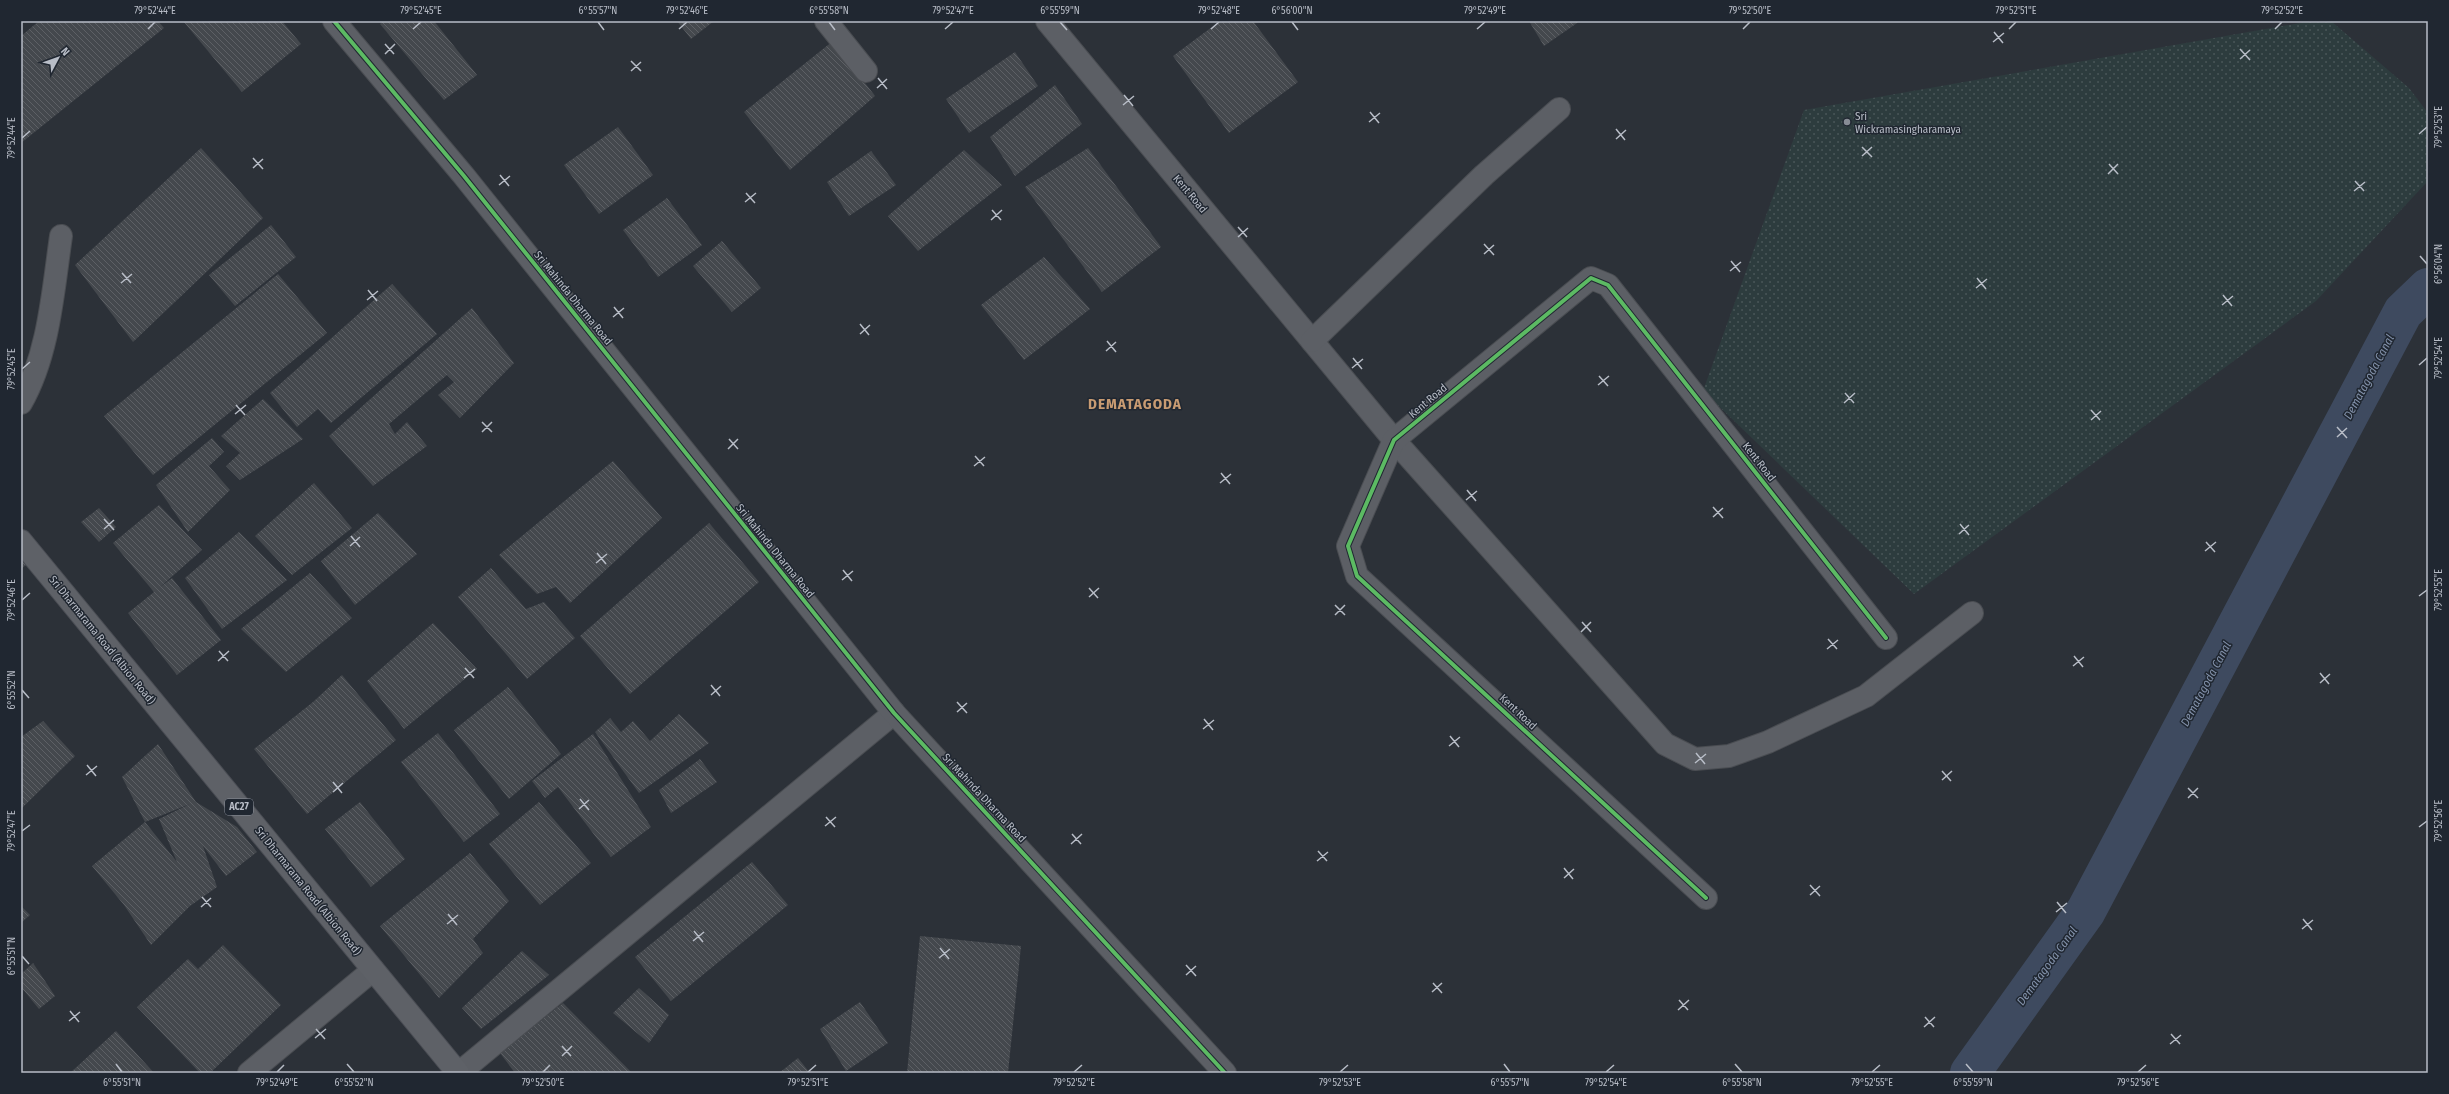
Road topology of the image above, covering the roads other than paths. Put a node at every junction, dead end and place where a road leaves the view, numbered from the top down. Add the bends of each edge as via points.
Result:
1 (334, 21) edge
2 (826, 21) edge
3 (1047, 21) edge
4 (866, 71) dead end
5 (1560, 109) dead end
6 (61, 236) dead end
7 (1312, 341) junction
8 (21, 403) edge
9 (1394, 440) junction
10 (21, 542) edge
11 (1972, 613) dead end
12 (1886, 638) dead end
13 (894, 713) junction
14 (1706, 898) dead end
15 (373, 970) junction
16 (249, 1073) edge
17 (458, 1073) edge
18 (1225, 1073) edge

1 - 13 street, Sri Mahinda Dharma Road via 464,176
2 - 4 street
3 - 7 street, Kent Road
5 - 7 street via 1484,175
6 - 8 street via 48,322 31,386
7 - 9 street, Kent Road
9 - 11 street via 1665,744 1695,759 1729,756 1768,742 1866,696
9 - 12 street, Kent Road via 1591,278 1608,285
9 - 14 street, Kent Road via 1348,546 1357,576
10 - 15 main road, Sri Dharmarama Road (Albion Road) / AC27
13 - 17 street
13 - 18 street, Sri Mahinda Dharma Road
15 - 16 street
15 - 17 main road, Sri Dharmarama Road (Albion Road) / AC27

